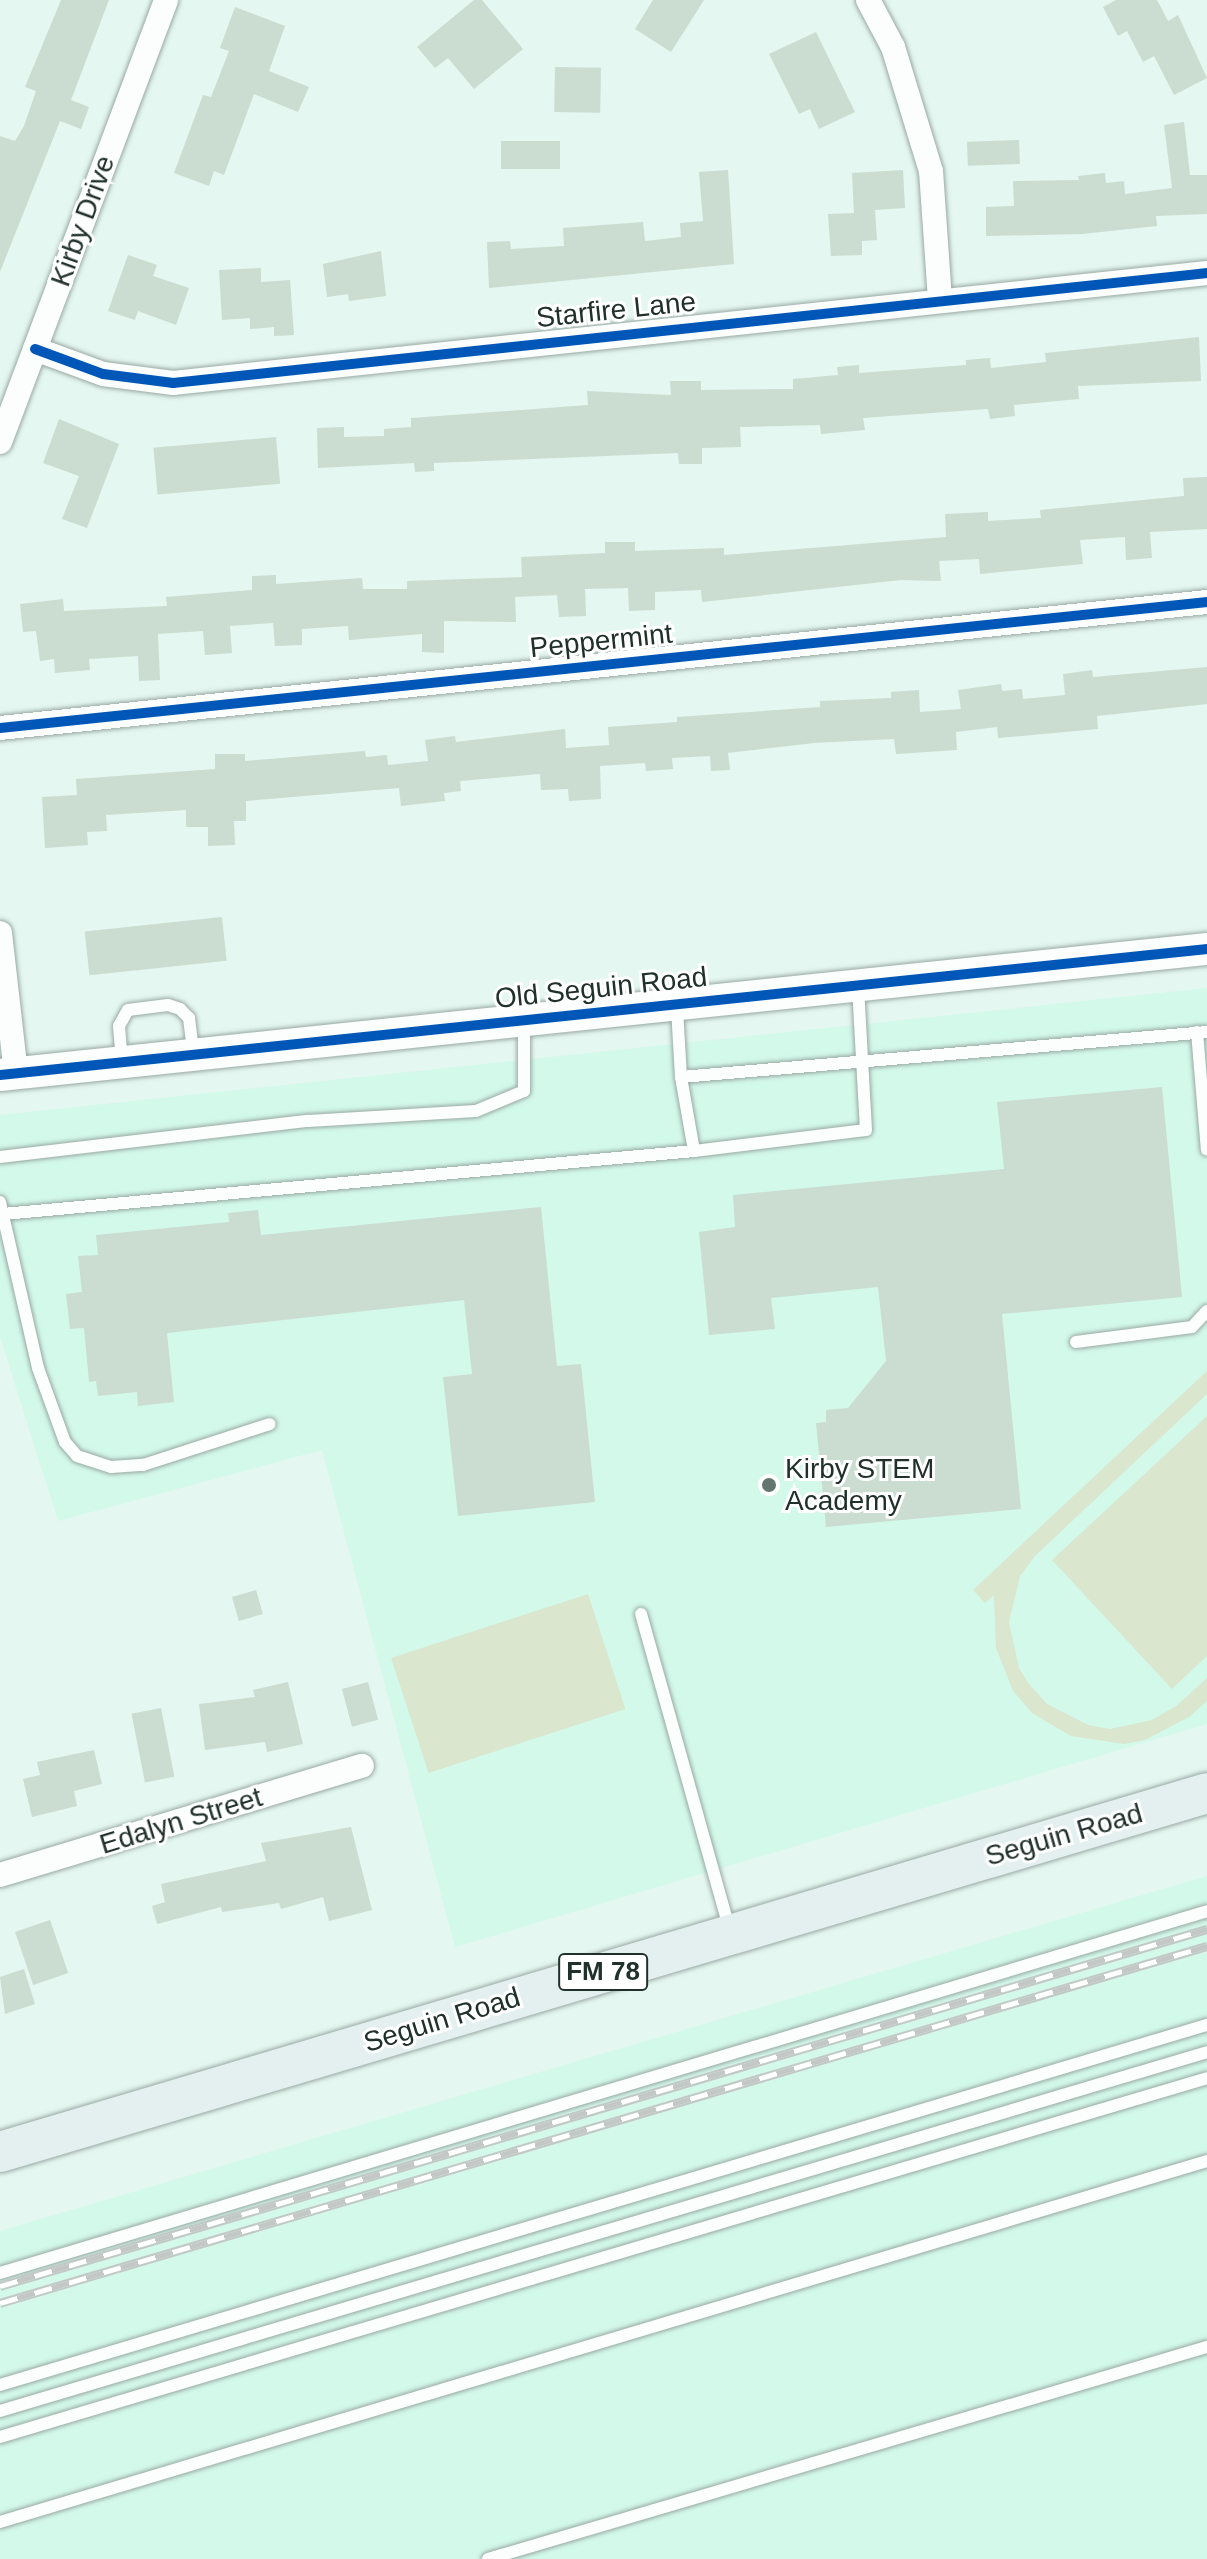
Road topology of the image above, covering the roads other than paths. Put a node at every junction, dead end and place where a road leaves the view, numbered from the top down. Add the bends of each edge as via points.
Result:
1 (166, 0) edge
2 (868, 0) edge
3 (1207, 273) edge
4 (940, 299) junction
5 (35, 349) junction
6 (0, 442) edge
7 (1207, 602) edge
8 (0, 728) edge
9 (0, 933) edge
10 (1207, 949) edge
11 (858, 986) junction
12 (676, 1004) junction
13 (524, 1021) junction
14 (1202, 1032) edge
15 (193, 1055) junction
16 (122, 1062) junction
17 (859, 1062) junction
18 (8, 1074) edge
19 (681, 1077) junction
20 (1207, 1150) edge
21 (694, 1151) junction
22 (0, 1157) edge
23 (1, 1208) edge
24 (1207, 1311) edge
25 (1076, 1342) dead end
26 (270, 1424) dead end
27 (641, 1614) dead end
28 (362, 1766) dead end
29 (1207, 1793) edge
30 (0, 1875) edge
31 (1207, 1911) edge
32 (731, 1934) junction
33 (1207, 2025) edge
34 (1207, 2052) edge
35 (1207, 2078) edge
36 (0, 2152) edge
37 (1207, 2161) edge
38 (0, 2273) edge
39 (1207, 2347) edge
40 (0, 2385) edge
41 (0, 2411) edge
42 (0, 2437) edge
43 (0, 2522) edge
44 (488, 2559) edge

1 - 5 street, Kirby Drive
2 - 4 street via 893,47 931,171
3 - 4 street, Starfire Lane
4 - 5 street, Starfire Lane via 173,383 115,377
5 - 6 street, Kirby Drive
7 - 8 street, Peppermint
9 - 18 street
10 - 11 street, Old Seguin Road
11 - 12 street, Old Seguin Road
11 - 17 lane
12 - 13 street, Old Seguin Road
12 - 19 lane
13 - 15 street, Old Seguin Road
13 - 22 lane via 524,1091 476,1111 308,1121
14 - 17 lane
14 - 20 lane
15 - 16 street, Old Seguin Road
15 - 16 lane via 189,1018 168,1005 128,1010 119,1026
16 - 18 street, Old Seguin Road
17 - 19 lane
17 - 21 lane via 866,1130
19 - 21 lane
21 - 23 lane
23 - 26 lane via 38,1368 65,1442 77,1456 111,1467 143,1465
24 - 25 lane via 1192,1327
27 - 32 lane
28 - 30 street, Edalyn Street
29 - 32 main road, Seguin Road / FM 78
31 - 38 lane
32 - 36 main road, Seguin Road / FM 78
33 - 40 lane
34 - 41 lane
35 - 42 lane
37 - 43 lane
39 - 44 lane

